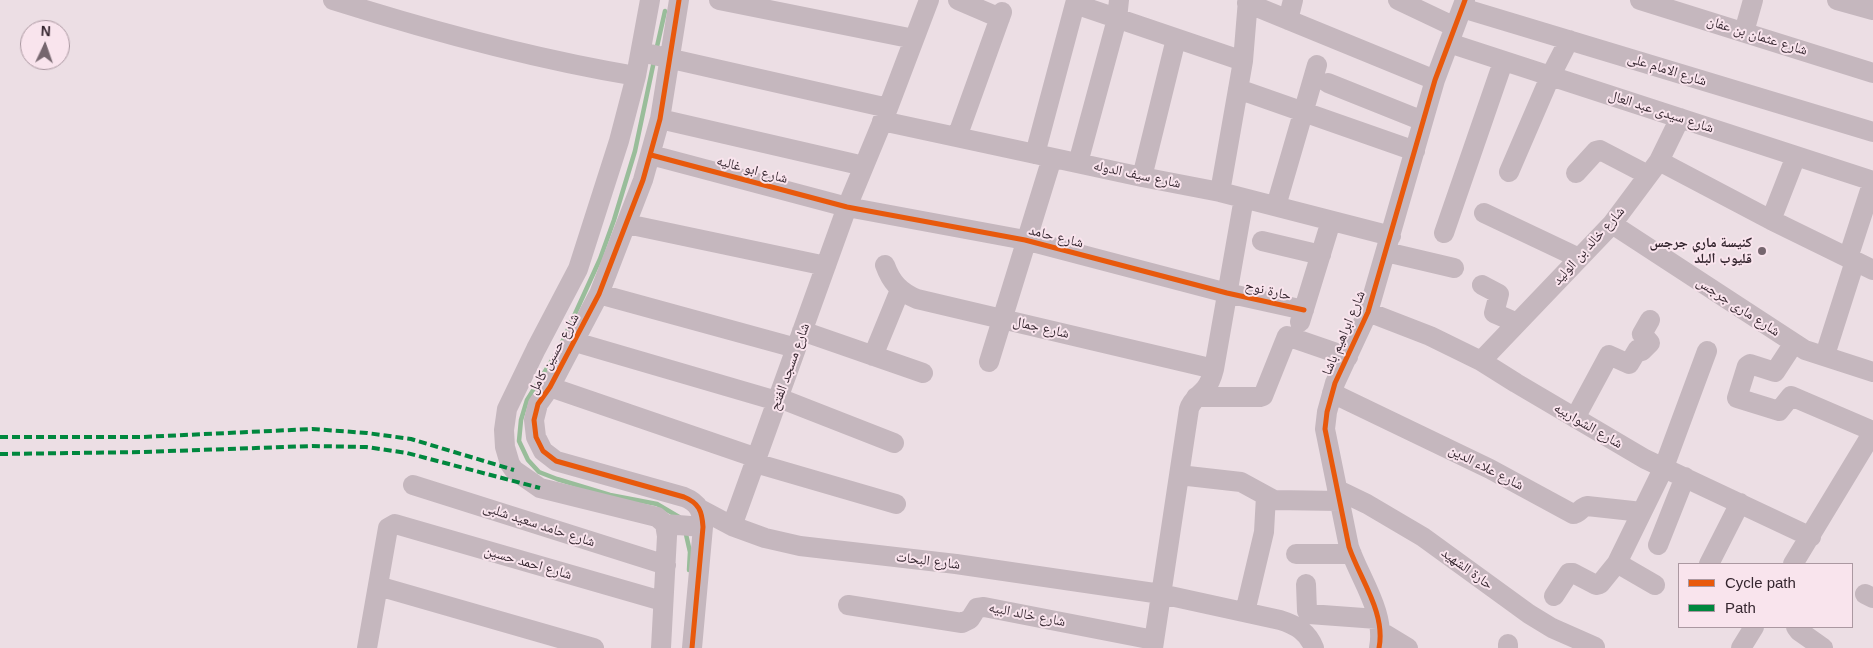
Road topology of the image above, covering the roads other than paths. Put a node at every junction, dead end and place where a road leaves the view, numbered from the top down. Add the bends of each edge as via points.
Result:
1 (333, 0) edge
2 (650, 0) edge
3 (679, 0) edge
4 (718, 0) edge
5 (929, 0) edge
6 (958, 0) edge
7 (1293, 0) edge
8 (1398, 0) edge
9 (1640, 0) edge
10 (1753, 0) edge
11 (1842, 1) edge
12 (1248, 2) edge
13 (1118, 9) edge
14 (1873, 10) edge
15 (1288, 20) junction
16 (1457, 20) edge
17 (1744, 32) junction
18 (914, 39) junction
19 (1176, 39) junction
20 (1569, 40) junction
21 (641, 52) junction
22 (671, 58) junction
23 (1243, 61) junction
24 (1503, 62) junction
25 (1317, 65) dead end
26 (1873, 73) edge
27 (636, 76) junction
28 (1550, 77) junction
29 (1435, 80) junction
30 (1328, 83) dead end
31 (1238, 89) junction
32 (1303, 112) junction
33 (885, 115) junction
34 (1680, 118) junction
35 (660, 119) junction
36 (1423, 121) junction
37 (1873, 132) edge
38 (957, 137) junction
39 (1415, 151) junction
40 (651, 155) junction
41 (1044, 156) junction
42 (1796, 156) junction
43 (1078, 163) junction
44 (864, 166) junction
45 (1653, 168) junction
46 (1509, 172) dead end
47 (1576, 173) dead end
48 (1142, 177) junction
49 (1873, 181) edge
50 (1220, 192) junction
51 (1244, 198) junction
52 (1276, 206) junction
53 (847, 207) junction
54 (1484, 213) dead end
55 (1770, 220) junction
56 (1331, 221) junction
57 (626, 224) junction
58 (1612, 224) junction
59 (1444, 233) dead end
60 (1026, 240) junction
61 (1262, 241) dead end
62 (1388, 244) junction
63 (1321, 255) junction
64 (1579, 258) junction
65 (1859, 263) edge
66 (885, 265) dead end
67 (826, 266) junction
68 (1454, 268) dead end
69 (1482, 285) dead end
70 (900, 290) junction
71 (1227, 293) junction
72 (599, 294) junction
73 (1304, 310) junction
74 (1368, 312) junction
75 (1002, 319) junction
76 (1650, 320) dead end
77 (1517, 323) junction
78 (1295, 338) junction
79 (799, 340) junction
80 (575, 342) junction
81 (1794, 343) junction
82 (1707, 351) dead end
83 (1825, 355) junction
84 (873, 356) junction
85 (1348, 357) junction
86 (1481, 361) junction
87 (989, 362) dead end
88 (1214, 369) junction
89 (1873, 372) edge
90 (923, 373) dead end
91 (550, 386) junction
92 (1332, 393) junction
93 (1196, 397) junction
94 (778, 400) junction
95 (1575, 418) junction
96 (1873, 431) edge
97 (894, 443) dead end
98 (756, 460) junction
99 (1664, 467) junction
100 (1179, 475) junction
101 (1685, 477) junction
102 (413, 485) dead end
103 (1339, 495) junction
104 (1266, 496) junction
105 (1740, 503) junction
106 (896, 504) dead end
107 (1642, 512) junction
108 (702, 518) junction
109 (665, 524) junction
110 (732, 526) junction
111 (1811, 536) junction
112 (1658, 545) dead end
113 (1296, 554) dead end
114 (1352, 554) junction
115 (1616, 563) junction
116 (1710, 563) edge
117 (1794, 563) edge
118 (666, 565) junction
119 (1306, 584) dead end
120 (1655, 584) dead end
121 (378, 586) junction
122 (1161, 594) junction
123 (1554, 596) dead end
124 (662, 601) junction
125 (848, 606) dead end
126 (1245, 612) junction
127 (1753, 628) edge
128 (1797, 628) edge
129 (1379, 633) edge
130 (1153, 644) edge
131 (1595, 647) edge
132 (367, 648) edge
133 (594, 648) edge
134 (661, 648) edge
135 (692, 648) edge
136 (1314, 648) edge
137 (1408, 648) edge
138 (1741, 648) edge
139 (1823, 648) edge

1 - 27 street via 405,22 589,68
2 - 21 street, شارع حسين كامل
3 - 22 street, شارع حسين كامل
4 - 18 street
5 - 18 street, شارع مسجد الفتح
6 - 38 street via 1001,15
7 - 15 street
8 - 16 street
9 - 17 street, شارع عثمان بن عفان
10 - 17 street
11 - 14 street
12 - 15 street
12 - 23 street
13 - 19 street
13 - 41 street via 1076,4
13 - 43 street
15 - 29 street
16 - 20 street, شارع الامام على
16 - 24 street, شارع سيدى عبد العال
16 - 29 street, شارع ابراهيم باشا
17 - 26 street, شارع عثمان بن عفان
18 - 33 street, شارع مسجد الفتح
19 - 23 street
19 - 48 street
20 - 28 street
20 - 37 street, شارع الامام على
21 - 22 street, شارع سيف الدوله
21 - 27 street, شارع حسين كامل
22 - 33 street, شارع سيف الدوله
22 - 35 street, شارع حسين كامل
23 - 31 street
24 - 28 street, شارع سيدى عبد العال
24 - 59 street
25 - 32 street
27 - 109 street, شارع حسين كامل via 619,142 578,269 507,409 504,447 514,470 540,488 657,517
28 - 34 street, شارع سيدى عبد العال
28 - 46 street
29 - 36 street, شارع ابراهيم باشا
30 - 36 street
31 - 32 street
31 - 50 street
32 - 39 street
32 - 52 street
33 - 38 street, شارع سيف الدوله
33 - 44 street, شارع مسجد الفتح
34 - 42 street, شارع سيدى عبد العال
34 - 45 street, شارع خالد بن الوليد
35 - 40 street, شارع حسين كامل
35 - 44 street
36 - 39 street, شارع ابراهيم باشا
38 - 41 street, شارع سيف الدوله
39 - 62 street, شارع ابراهيم باشا
40 - 53 street, شارع ابو غاليه
40 - 57 street, شارع حسين كامل
41 - 43 street, شارع سيف الدوله
41 - 60 street
42 - 49 street, شارع سيدى عبد العال
42 - 55 street
43 - 48 street, شارع سيف الدوله
44 - 53 street, شارع مسجد الفتح
45 - 47 street via 1600,150
45 - 55 street
45 - 58 street, شارع خالد بن الوليد
48 - 50 street, شارع سيف الدوله
49 - 65 street
50 - 51 street, شارع سيف الدوله
51 - 52 street, شارع سيف الدوله
51 - 71 street
52 - 56 street, شارع سيف الدوله
53 - 60 street, شارع حامد
53 - 67 street, شارع مسجد الفتح
54 - 64 street
55 - 65 street
56 - 62 street, شارع سيف الدوله
56 - 63 street
57 - 67 street
57 - 72 street, شارع حسين كامل
58 - 64 street, شارع خالد بن الوليد
58 - 81 street, شارع مارى جرجس
60 - 71 street, شارع حامد
60 - 75 street
61 - 63 street
62 - 68 street, شارع سيف الدوله
62 - 74 street, شارع ابراهيم باشا
63 - 73 street
64 - 77 street, شارع خالد بن الوليد
65 - 83 street
66 - 70 street via 890,279
67 - 79 street, شارع مسجد الفتح
69 - 77 street via 1499,294 1495,314
70 - 75 street, شارع جمال via 917,299
70 - 84 street
71 - 73 street, حارة نوح
71 - 88 street
72 - 79 street
72 - 80 street, شارع حسين كامل
73 - 78 street
74 - 85 street, شارع ابراهيم باشا
74 - 86 street, شارع الشواربيه via 1430,336
75 - 87 street
75 - 88 street, شارع جمال
76 - 95 street via 1642,334 1650,343 1642,351 1638,349 1629,364 1609,355
77 - 86 street, شارع خالد بن الوليد
78 - 85 street
78 - 93 street via 1286,338 1262,397
79 - 84 street
79 - 94 street, شارع مسجد الفتح
80 - 91 street, شارع حسين كامل
80 - 94 street
81 - 83 street, شارع مارى جرجس
81 - 96 street via 1775,372 1750,364 1747,366 1738,398 1778,411 1791,396
82 - 99 street
83 - 89 street, شارع مارى جرجس
84 - 90 street
85 - 92 street, شارع ابراهيم باشا
86 - 95 street, شارع الشواربيه
88 - 93 street via 1208,385
91 - 98 street
91 - 108 street, شارع حسين كامل via 538,404 534,420 536,437 543,451 556,462 684,497 696,504
92 - 103 street, شارع ابراهيم باشا via 1325,429
92 - 107 street, شارع علاء الدين via 1490,469 1573,514 1587,506
93 - 100 street via 1189,409
94 - 97 street
94 - 98 street, شارع مسجد الفتح
95 - 99 street, شارع الشواربيه
96 - 111 street
98 - 106 street
98 - 110 street, شارع مسجد الفتح
99 - 101 street, شارع الشواربيه
99 - 107 street
100 - 104 street via 1241,482
100 - 122 street
101 - 105 street, شارع الشواربيه
101 - 112 street
102 - 118 street, شارع حامد سعيد شلبى
103 - 104 street via 1276,500
103 - 114 street, شارع ابراهيم باشا
103 - 131 street, حارة الشهيد via 1374,508 1416,533 1529,614
104 - 126 street via 1264,532
105 - 111 street, شارع الشواربيه
105 - 116 street
107 - 115 street
108 - 109 street
108 - 110 street, شارع البحات
108 - 135 street
109 - 118 street
110 - 122 street, شارع البحات via 800,546 956,564
111 - 117 street
113 - 114 street
114 - 129 street, شارع ابراهيم باشا via 1370,594
115 - 120 street
115 - 123 street via 1600,584 1570,572
118 - 124 street
119 - 129 street via 1309,614
121 - 124 street, شارع احمد حسين via 388,528 394,524
121 - 132 street
121 - 133 street
122 - 126 street, شارع البحات
122 - 130 street
124 - 134 street
125 - 130 street, شارع خالد البيه via 962,623 970,620 977,608 984,606
126 - 136 street, شارع البحات via 1293,624 1304,631
127 - 138 street
128 - 139 street
129 - 137 street

